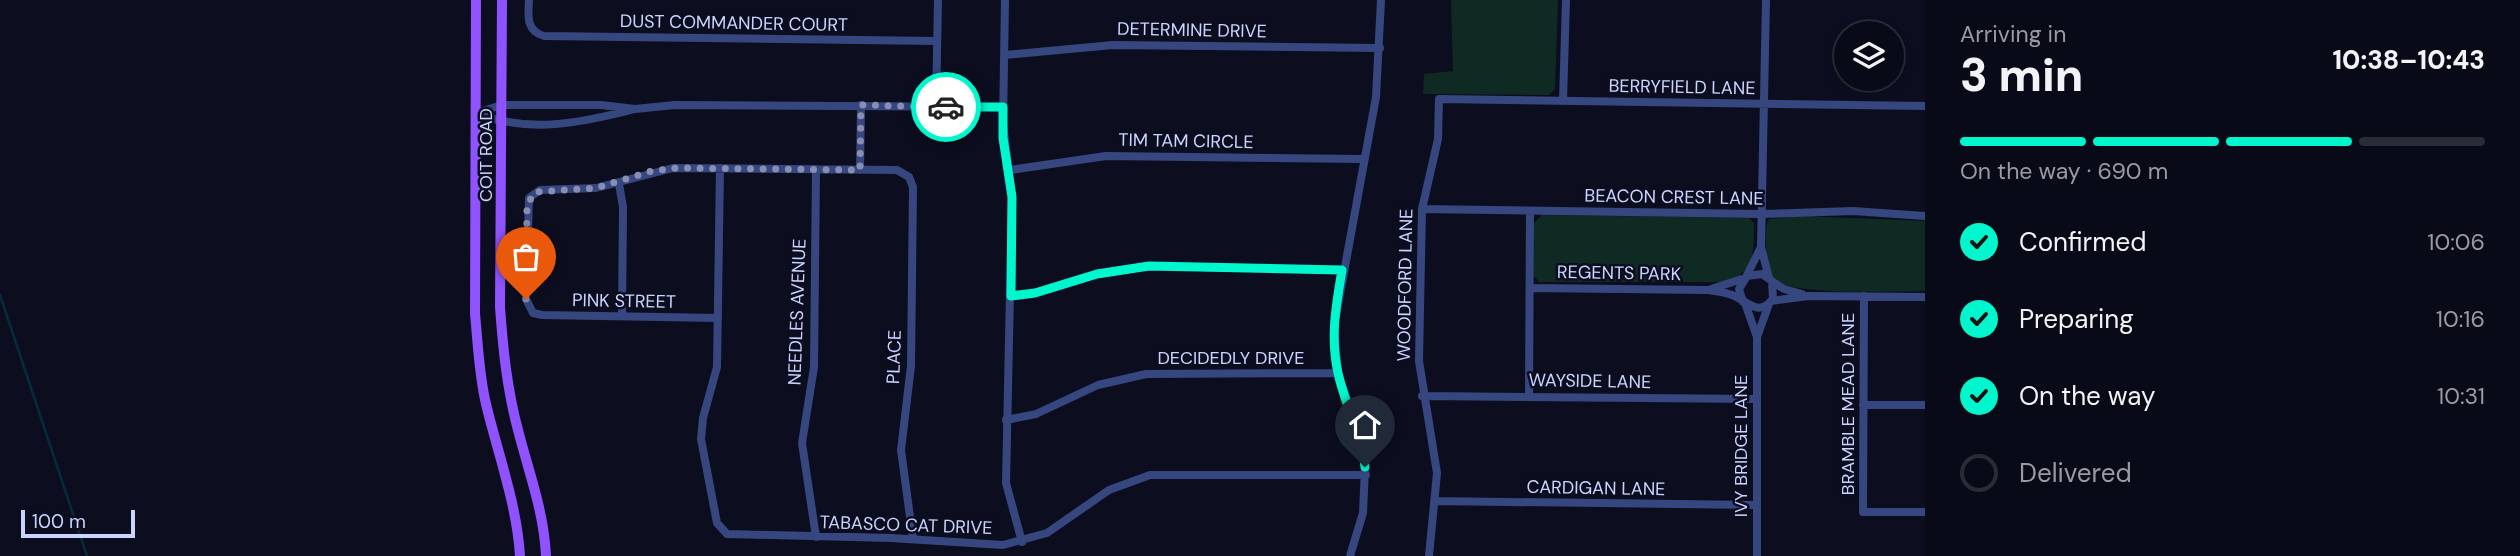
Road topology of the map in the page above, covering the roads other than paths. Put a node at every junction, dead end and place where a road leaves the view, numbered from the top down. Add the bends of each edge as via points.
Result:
1 (476, 0) edge
2 (502, 0) edge
3 (528, 0) edge
4 (938, 0) edge
5 (1005, 0) edge
6 (1381, 0) edge
7 (1566, 0) edge
8 (1766, 0) edge
9 (937, 41) junction
10 (1380, 48) junction
11 (1005, 55) junction
12 (1439, 99) joint
13 (1563, 101) junction
14 (1763, 104) junction
15 (502, 105) junction
16 (861, 105) junction
17 (936, 106) junction
18 (1925, 106) edge
19 (1003, 107) junction
20 (635, 109) junction
21 (476, 113) junction
22 (503, 123) junction
23 (1363, 159) junction
24 (720, 168) junction
25 (817, 169) junction
26 (860, 170) junction
27 (1010, 170) junction
28 (619, 184) junction
29 (1422, 209) junction
30 (1530, 211) junction
31 (1761, 214) junction
32 (1925, 216) edge
33 (1761, 247) junction
34 (1342, 270) junction
35 (1746, 276) junction
36 (1770, 278) junction
37 (1530, 288) junction
38 (1708, 290) junction
39 (1011, 296) junction
40 (1808, 296) junction
41 (1864, 296) junction
42 (1925, 297) edge
43 (1744, 303) junction
44 (1770, 303) junction
45 (622, 316) junction
46 (718, 318) junction
47 (1757, 337) junction
48 (1338, 373) junction
49 (1529, 396) junction
50 (1422, 397) junction
51 (1756, 399) junction
52 (1863, 405) junction
53 (1925, 405) edge
54 (1006, 420) junction
55 (1366, 475) junction
56 (1435, 501) junction
57 (1756, 505) junction
58 (1925, 512) edge
59 (816, 537) junction
60 (913, 539) junction
61 (1021, 542) junction
62 (520, 556) edge
63 (546, 556) edge
64 (1350, 556) edge
65 (1429, 556) edge
66 (1757, 556) edge

1 - 21 main road, COIT ROAD
2 - 15 main road, COIT ROAD
3 - 9 street, DUST COMMANDER COURT via 528,22 543,36
4 - 9 street
5 - 11 street
6 - 10 street
7 - 13 street
8 - 14 street
9 - 17 street
10 - 11 street, DETERMINE DRIVE via 1113,45
10 - 23 street
11 - 19 street
12 - 13 street, BERRYFIELD LANE
12 - 29 street, WOODFORD LANE via 1438,139
13 - 14 street, BERRYFIELD LANE
14 - 18 street, BERRYFIELD LANE
14 - 31 street
15 - 20 street
15 - 21 street
15 - 22 main road, COIT ROAD
16 - 17 street
16 - 20 street via 675,104
16 - 26 street
17 - 19 street
19 - 27 street
20 - 22 street via 575,123
21 - 22 street
21 - 62 main road, COIT ROAD via 479,358 485,400 519,531
22 - 63 main road, COIT ROAD via 500,307 504,356 545,528
23 - 27 street, TIM TAM CIRCLE via 1097,156
23 - 34 street
24 - 25 street
24 - 28 street via 663,169
24 - 46 street
25 - 26 street
25 - 59 street, NEEDLES AVENUE via 814,367 802,443
26 - 60 street, PLACE via 897,170 908,176 913,187 911,366 901,450
27 - 39 street
28 - 45 street
28 - 45 street, PINK STREET via 532,194 527,205 526,299 530,310 541,315
29 - 30 street, BEACON CREST LANE
29 - 50 street, WOODFORD LANE
30 - 31 street, BEACON CREST LANE
30 - 37 street
31 - 32 street, BEACON CREST LANE via 1842,211
31 - 33 street
33 - 35 street
33 - 36 street
34 - 39 street via 1142,266
34 - 48 street via 1334,327
35 - 36 street via 1759,273
35 - 38 street, REGENTS PARK
35 - 43 street via 1739,289
36 - 40 street via 1781,288
36 - 44 street via 1775,290
37 - 38 street, REGENTS PARK
37 - 49 street
38 - 43 street, REGENTS PARK
39 - 54 street
40 - 41 street
40 - 44 street
41 - 42 street
41 - 52 street, BRAMBLE MEAD LANE
43 - 44 street via 1757,309
43 - 47 street, IVY BRIDGE LANE
44 - 47 street, IVY BRIDGE LANE
45 - 46 street, PINK STREET
46 - 59 street, TABASCO CAT DRIVE via 717,372 701,439 717,523 732,536
47 - 51 street, IVY BRIDGE LANE
48 - 54 street, DECIDEDLY DRIVE via 1146,374 1098,385 1030,417
48 - 55 street via 1360,438
49 - 50 street, WAYSIDE LANE
49 - 51 street, WAYSIDE LANE
50 - 56 street, WOODFORD LANE via 1436,464
51 - 57 street, IVY BRIDGE LANE
52 - 53 street
52 - 58 street, BRAMBLE MEAD LANE via 1863,512
54 - 61 street via 1006,487
55 - 61 street, TABASCO CAT DRIVE via 1150,475 1109,490 1058,527
55 - 64 street via 1363,513
56 - 57 street, CARDIGAN LANE
56 - 65 street, WOODFORD LANE
57 - 66 street, IVY BRIDGE LANE
59 - 60 street, TABASCO CAT DRIVE
60 - 61 street, TABASCO CAT DRIVE via 985,545

